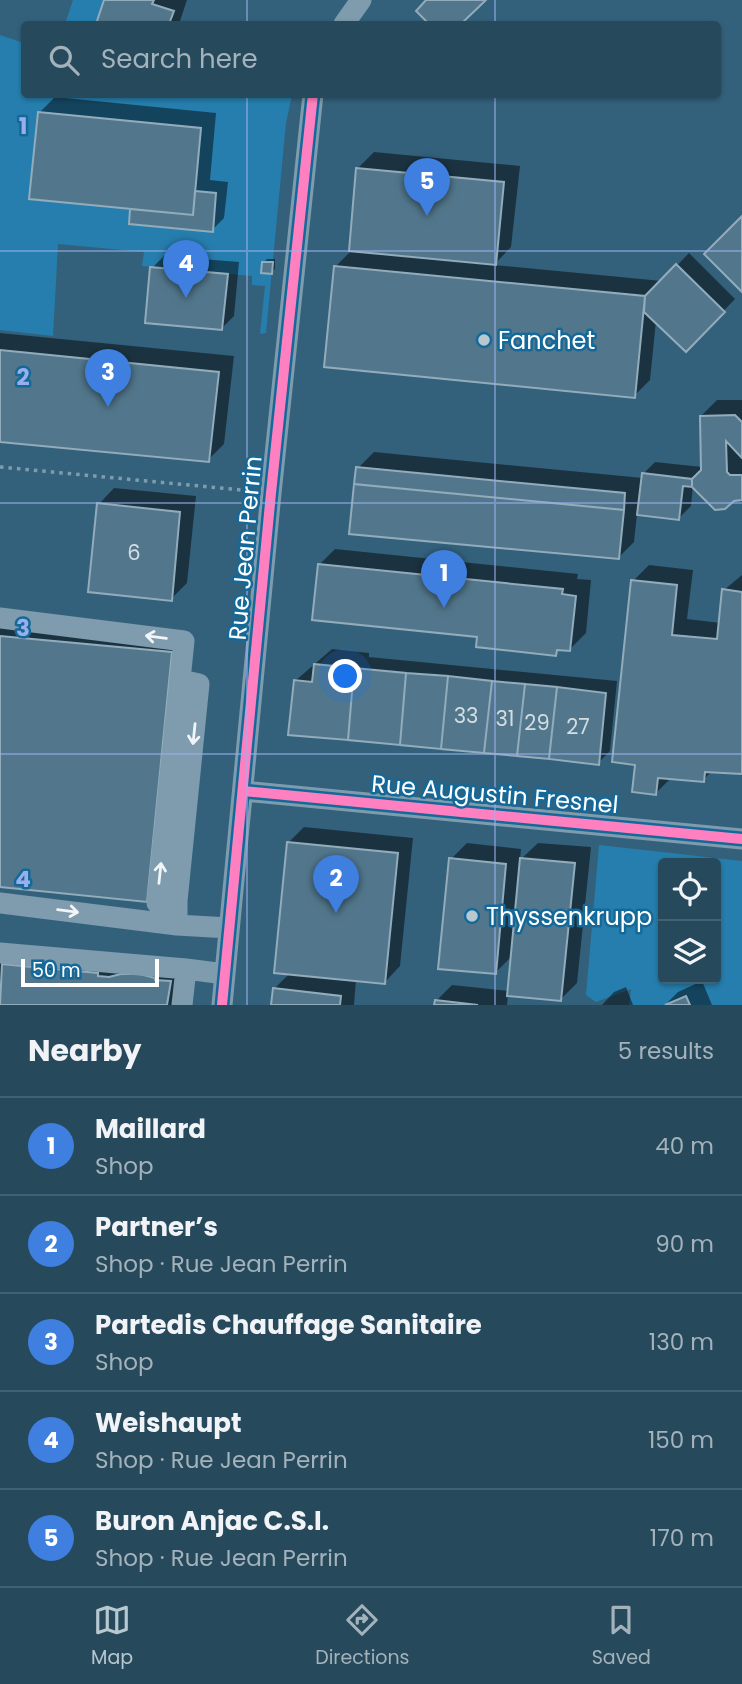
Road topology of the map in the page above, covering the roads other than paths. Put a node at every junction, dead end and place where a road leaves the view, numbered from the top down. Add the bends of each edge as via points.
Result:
1 (361, 0) edge
2 (346, 21) edge
3 (313, 98) edge
4 (0, 618) edge
5 (243, 791) junction
6 (742, 839) edge
7 (0, 903) edge
8 (177, 925) junction
9 (229, 928) junction
10 (0, 953) edge
11 (186, 969) junction
12 (225, 974) junction
13 (182, 1005) edge
14 (222, 1005) edge

1 - 2 street
3 - 5 street, Rue Jean Perrin
8 -> 4 street via 198,684 181,680 184,640
5 - 6 street, Rue Augustin Fresnel
5 - 9 street, Rue Jean Perrin
7 -> 8 street
8 - 9 street
9 - 12 street, Rue Jean Perrin
10 - 11 street
11 - 12 street
11 - 13 street
12 - 14 street, Rue Jean Perrin

